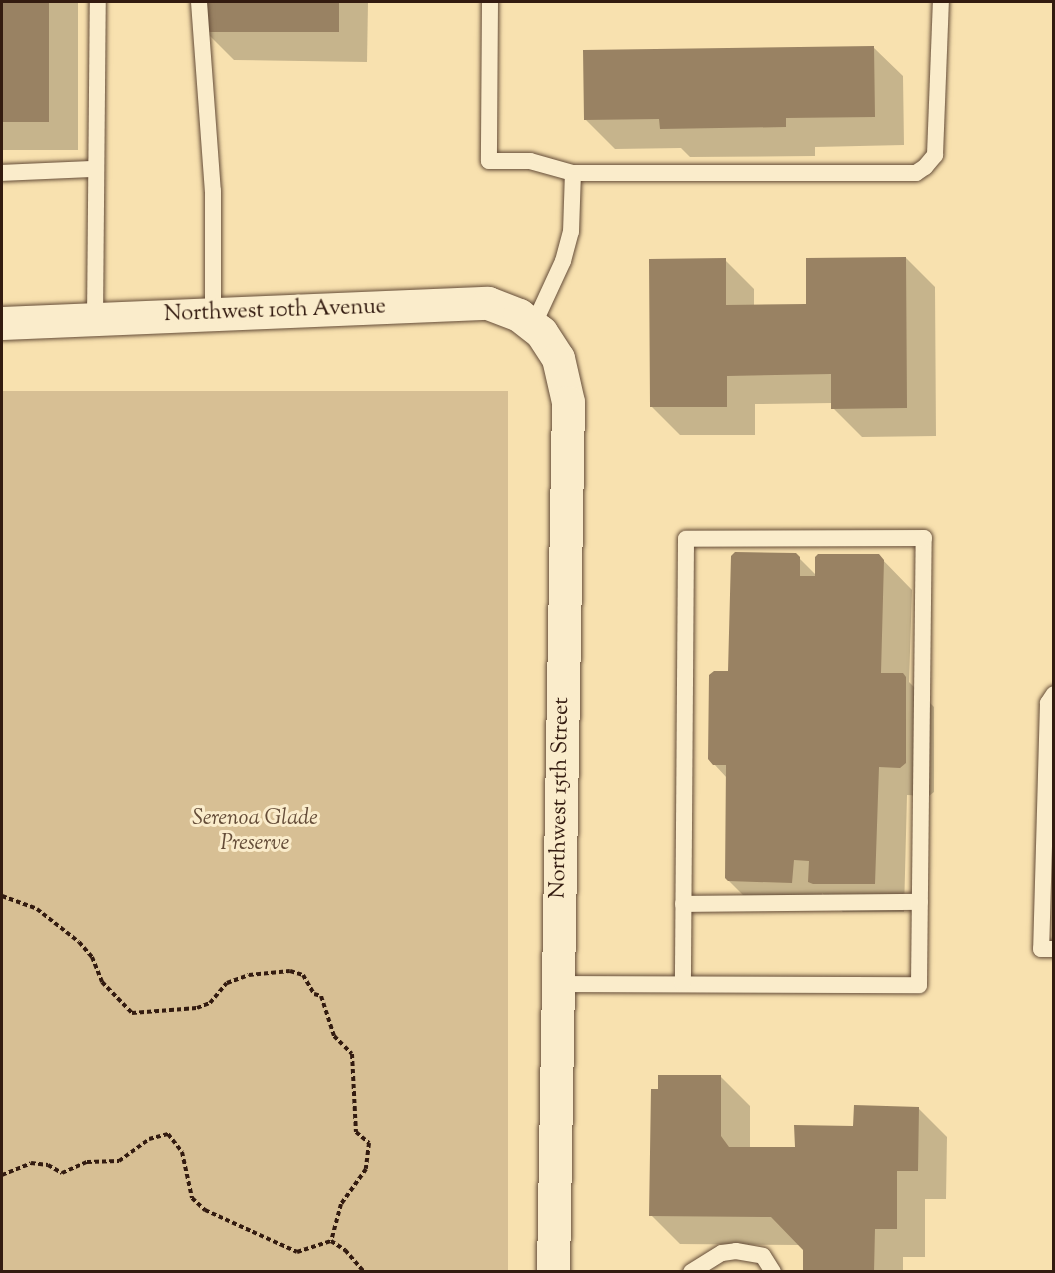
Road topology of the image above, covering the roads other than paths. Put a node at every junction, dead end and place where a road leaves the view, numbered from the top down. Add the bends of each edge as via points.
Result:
1 (98, 2) edge
2 (199, 2) edge
3 (490, 2) edge
4 (941, 2) edge
5 (95, 169) junction
6 (2, 173) edge
7 (573, 173) junction
8 (213, 314) junction
9 (94, 319) junction
10 (2, 322) edge
11 (537, 329) junction
12 (1053, 694) edge
13 (920, 902) junction
14 (683, 904) junction
15 (1053, 949) edge
16 (558, 984) junction
17 (683, 984) junction
18 (553, 1272) edge
19 (691, 1272) edge
20 (773, 1272) edge

1 - 5 lane
2 - 8 lane via 213,191
3 - 7 lane via 489,161 530,161
4 - 7 lane via 935,155 916,173
5 - 6 lane
5 - 9 lane
7 - 11 lane via 571,232
8 - 9 street, Northwest 10th Avenue
8 - 11 street, Northwest 10th Avenue via 488,303 519,315
9 - 10 street, Northwest 10th Avenue
11 - 16 street, Northwest 15th Street via 558,358 568,402
12 - 15 lane via 1048,703 1041,949
13 - 14 lane
13 - 14 lane via 924,538 686,539
13 - 17 lane via 919,985
14 - 17 lane
16 - 17 lane
16 - 18 street, Northwest 15th Street
19 - 20 lane via 722,1253 736,1251 763,1256

